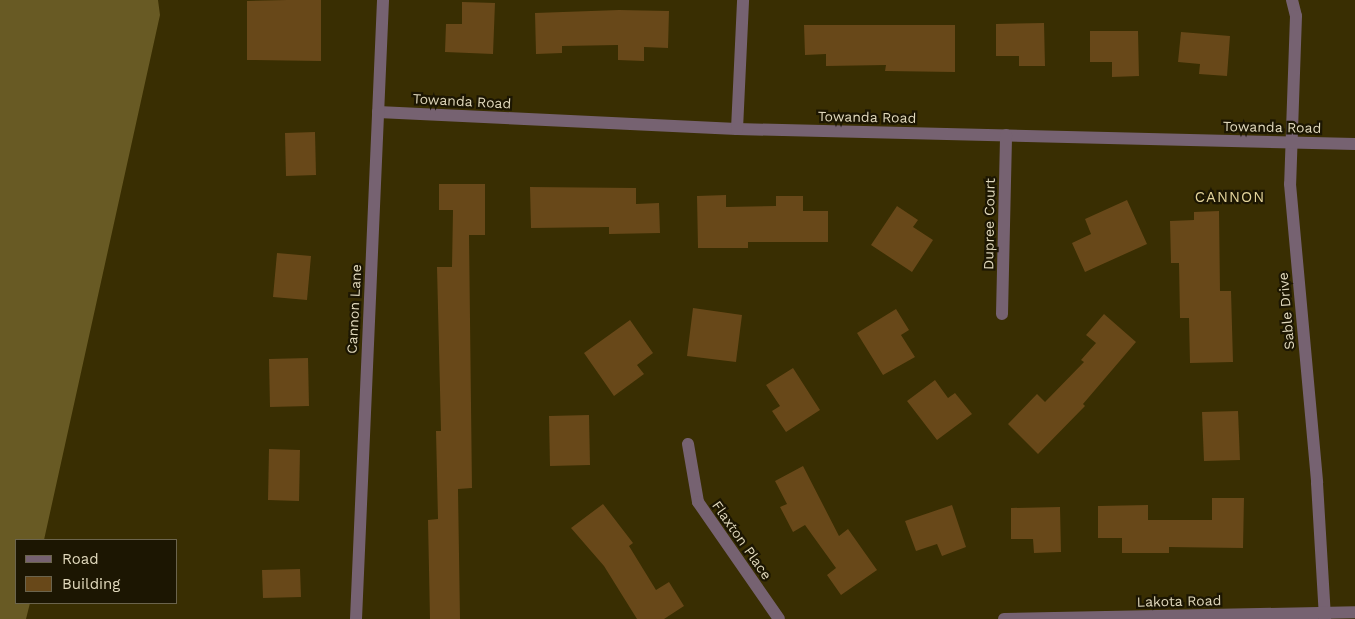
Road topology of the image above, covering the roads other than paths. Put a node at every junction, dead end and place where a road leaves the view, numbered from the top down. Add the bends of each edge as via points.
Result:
1 (383, 0) edge
2 (743, 0) edge
3 (1292, 0) edge
4 (378, 112) junction
5 (737, 129) junction
6 (1006, 135) junction
7 (1292, 142) junction
8 (1355, 144) edge
9 (1002, 314) dead end
10 (688, 444) dead end
11 (1355, 612) edge
12 (1325, 616) edge
13 (356, 619) edge
14 (779, 619) edge
15 (1004, 619) edge

1 - 4 street, Cannon Lane
2 - 5 street
3 - 7 street, Sable Drive via 1296,16
4 - 5 street, Towanda Road
4 - 13 street, Cannon Lane
5 - 6 street, Towanda Road
6 - 7 street, Towanda Road
6 - 9 street, Dupree Court
7 - 8 street, Towanda Road
7 - 12 street, Sable Drive via 1290,184 1317,483
10 - 14 street, Flaxton Place via 698,502
11 - 12 street, Lakota Road
12 - 15 street, Lakota Road

